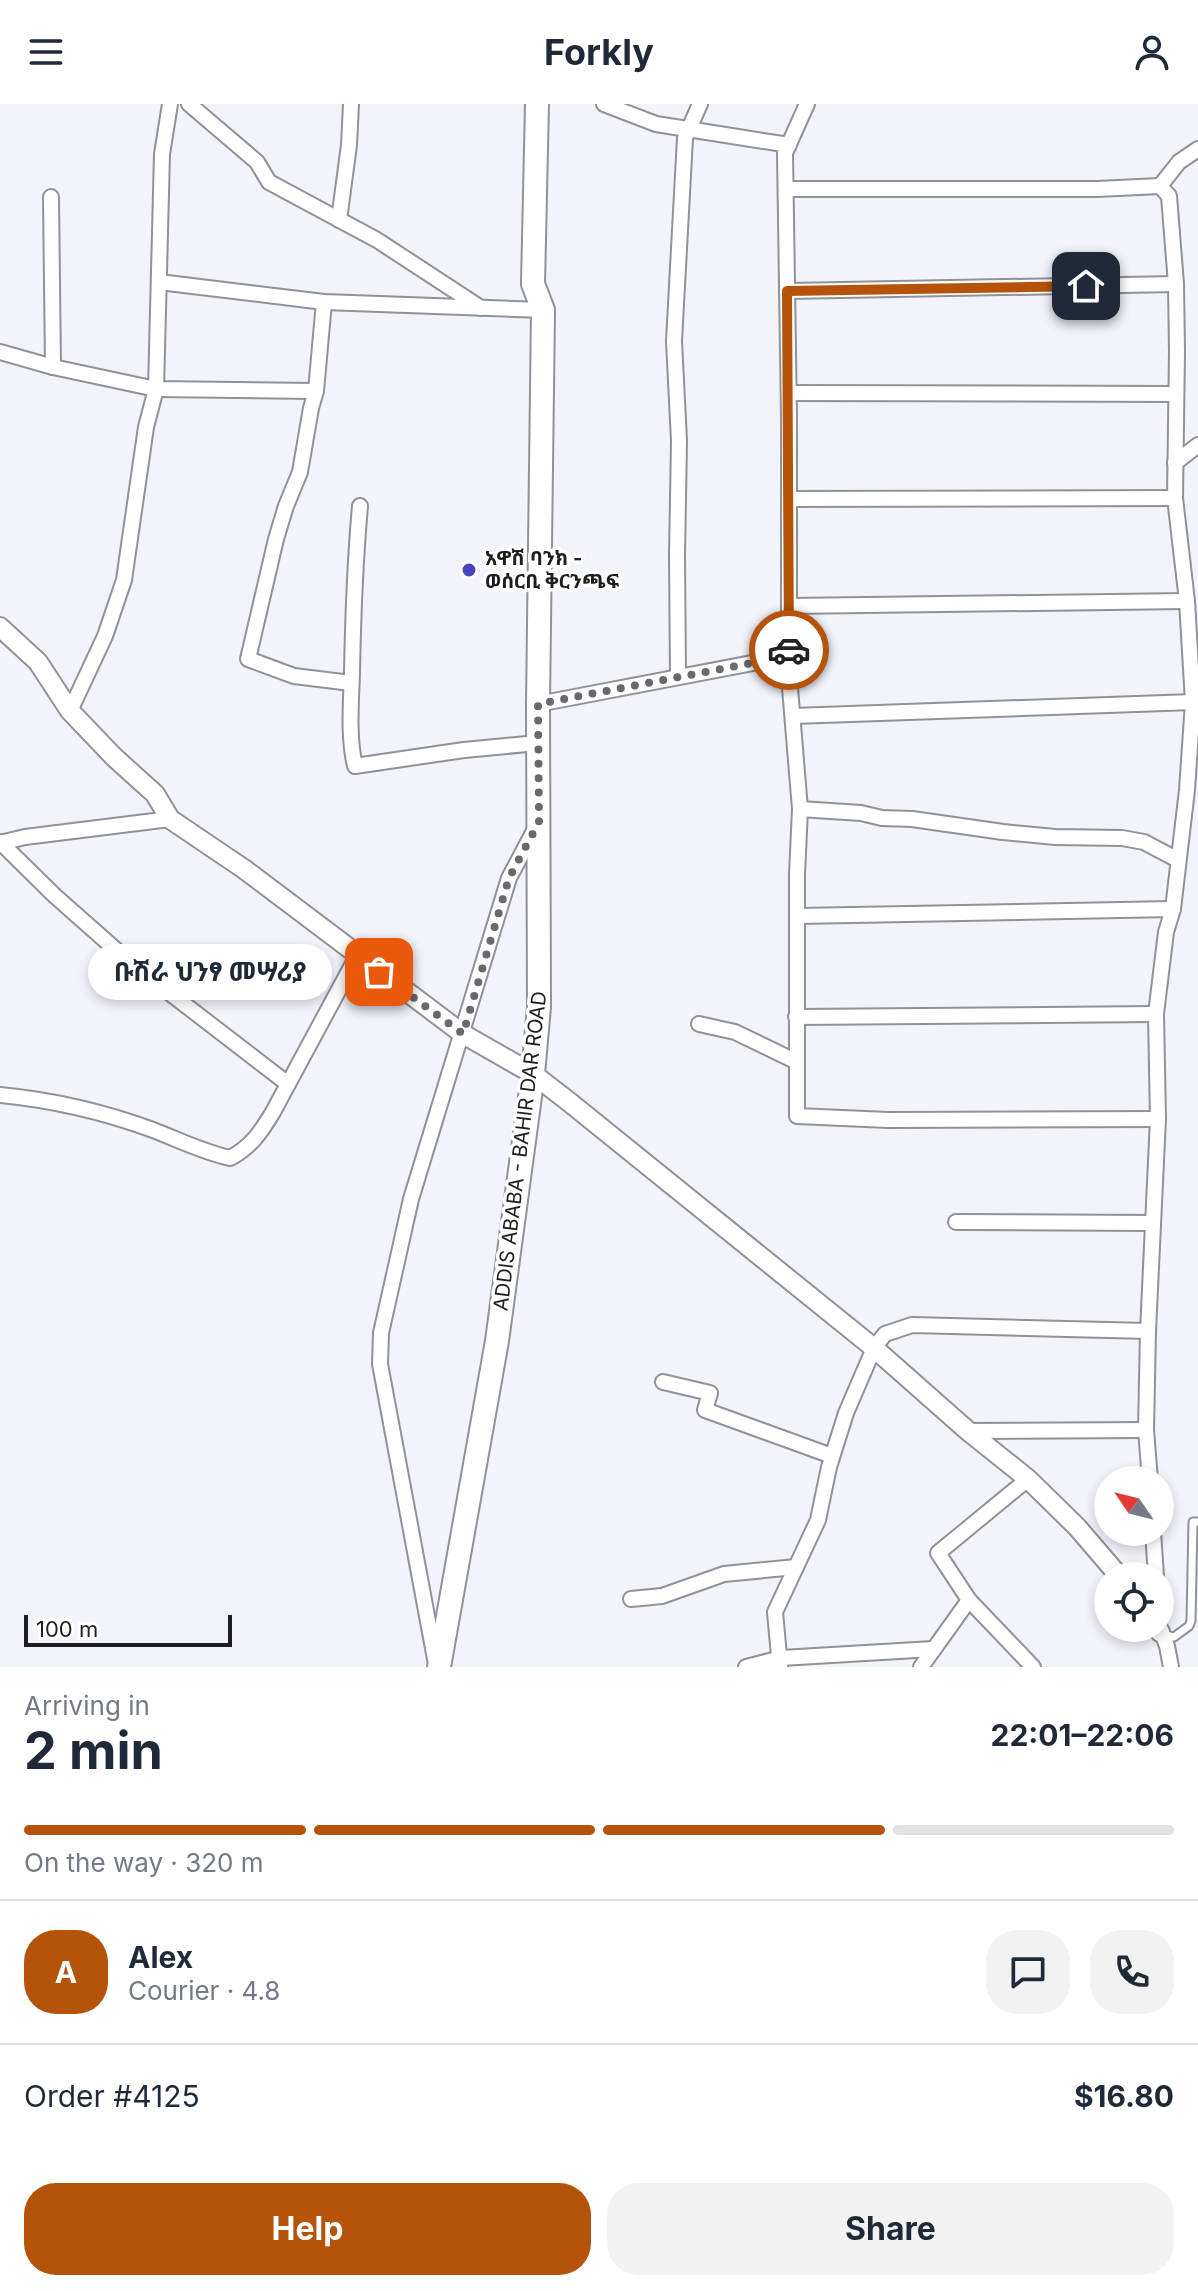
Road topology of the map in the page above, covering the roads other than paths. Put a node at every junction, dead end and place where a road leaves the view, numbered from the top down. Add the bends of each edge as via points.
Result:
1 (170, 104) edge
2 (189, 104) edge
3 (351, 104) edge
4 (537, 104) edge
5 (604, 104) edge
6 (700, 104) edge
7 (807, 104) edge
8 (689, 130) junction
9 (789, 145) junction
10 (1198, 149) edge
11 (1160, 186) junction
12 (786, 189) junction
13 (51, 197) dead end
14 (339, 220) junction
15 (159, 282) junction
16 (1176, 284) junction
17 (787, 291) junction
18 (324, 302) junction
19 (481, 309) junction
20 (543, 310) junction
21 (0, 352) edge
22 (53, 367) junction
23 (156, 389) junction
24 (316, 391) junction
25 (789, 393) junction
26 (1176, 394) junction
27 (1198, 445) edge
28 (1175, 463) junction
29 (1175, 498) junction
30 (789, 499) junction
31 (360, 506) dead end
32 (1187, 601) junction
33 (789, 606) junction
34 (0, 627) edge
35 (789, 656) junction
36 (678, 676) junction
37 (351, 683) junction
38 (1193, 702) junction
39 (538, 704) junction
40 (70, 711) junction
41 (793, 716) junction
42 (538, 743) junction
43 (800, 809) junction
44 (170, 819) junction
45 (539, 822) junction
46 (0, 842) edge
47 (1178, 860) junction
48 (1173, 909) junction
49 (797, 916) junction
50 (357, 956) junction
51 (1156, 1014) junction
52 (796, 1017) junction
53 (699, 1024) dead end
54 (463, 1034) junction
55 (797, 1062) junction
56 (533, 1074) junction
57 (288, 1084) junction
58 (0, 1095) edge
59 (1158, 1119) junction
60 (956, 1222) dead end
61 (1153, 1223) junction
62 (1148, 1331) junction
63 (874, 1348) junction
64 (663, 1382) dead end
65 (1146, 1430) junction
66 (968, 1431) junction
67 (832, 1456) junction
68 (1149, 1466) edge
69 (1028, 1479) junction
70 (1198, 1522) edge
71 (1107, 1562) edge
72 (796, 1567) junction
73 (1195, 1576) edge
74 (631, 1599) dead end
75 (969, 1600) junction
76 (1174, 1637) edge
77 (1165, 1642) edge
78 (933, 1649) junction
79 (780, 1663) edge
80 (438, 1667) edge
81 (746, 1667) edge
82 (921, 1667) edge
83 (1033, 1667) edge
84 (1171, 1667) edge

1 - 15 street via 162,154
2 - 14 street via 257,162 269,182
3 - 14 street
4 - 20 highway, ADDIS ABABA - BAHIR DAR ROAD via 533,284
5 - 8 street
6 - 8 street
7 - 9 street
8 - 9 street
8 - 36 street via 674,341
9 - 12 street
10 - 11 street
11 - 12 street
11 - 16 street via 1169,196
12 - 17 street
13 - 22 street
14 - 19 street via 417,264
15 - 18 street
15 - 23 street
16 - 17 street
16 - 26 street
17 - 25 street
18 - 19 street
18 - 24 street
19 - 20 street
20 - 39 highway, ADDIS ABABA - BAHIR DAR ROAD
21 - 22 street
22 - 23 street
23 - 24 street
23 - 40 street via 124,580
24 - 37 street via 300,472 276,539 248,659 294,676
25 - 26 street
25 - 30 street
26 - 28 street
27 - 28 street
28 - 29 street
29 - 30 street
29 - 32 street
30 - 33 street
31 - 37 street
32 - 33 street
32 - 38 street
33 - 35 street
34 - 40 street via 38,662
35 - 36 street
35 - 41 street
36 - 39 street
37 - 42 street via 355,766
38 - 41 street
38 - 47 street
39 - 42 highway, ADDIS ABABA - BAHIR DAR ROAD
40 - 44 street via 155,794
41 - 43 street
42 - 45 highway, ADDIS ABABA - BAHIR DAR ROAD
43 - 47 street via 1033,835 1122,838 1144,842
43 - 49 street
44 - 46 street
44 - 50 street
45 - 54 street via 509,878
45 - 56 highway, ADDIS ABABA - BAHIR DAR ROAD via 539,1007
46 - 57 street via 132,964
47 - 48 street
48 - 49 street
48 - 51 street
49 - 52 street
50 - 54 street
50 - 57 street
51 - 52 street
51 - 59 street
52 - 55 street
53 - 55 street via 735,1032
54 - 56 street
54 - 80 street via 411,1199 381,1333 380,1364
55 - 59 street via 797,1116
56 - 63 street
56 - 80 highway, ADDIS ABABA - BAHIR DAR ROAD via 497,1341
57 - 58 street via 260,1134 230,1158 104,1115
59 - 61 street
60 - 61 street
61 - 62 street
62 - 63 street via 912,1325 885,1334
62 - 65 street
63 - 66 street
63 - 67 street
64 - 67 street via 710,1393 705,1410
65 - 66 street
65 - 68 street
66 - 69 street
67 - 72 street via 818,1520
69 - 71 street
69 - 75 street via 938,1553
70 - 73 lane via 1193,1522
72 - 74 street via 724,1574 662,1596
72 - 79 street via 775,1612
73 - 76 lane via 1191,1621
75 - 78 street
75 - 83 street
77 - 84 street
78 - 79 street
78 - 82 street
79 - 81 street

